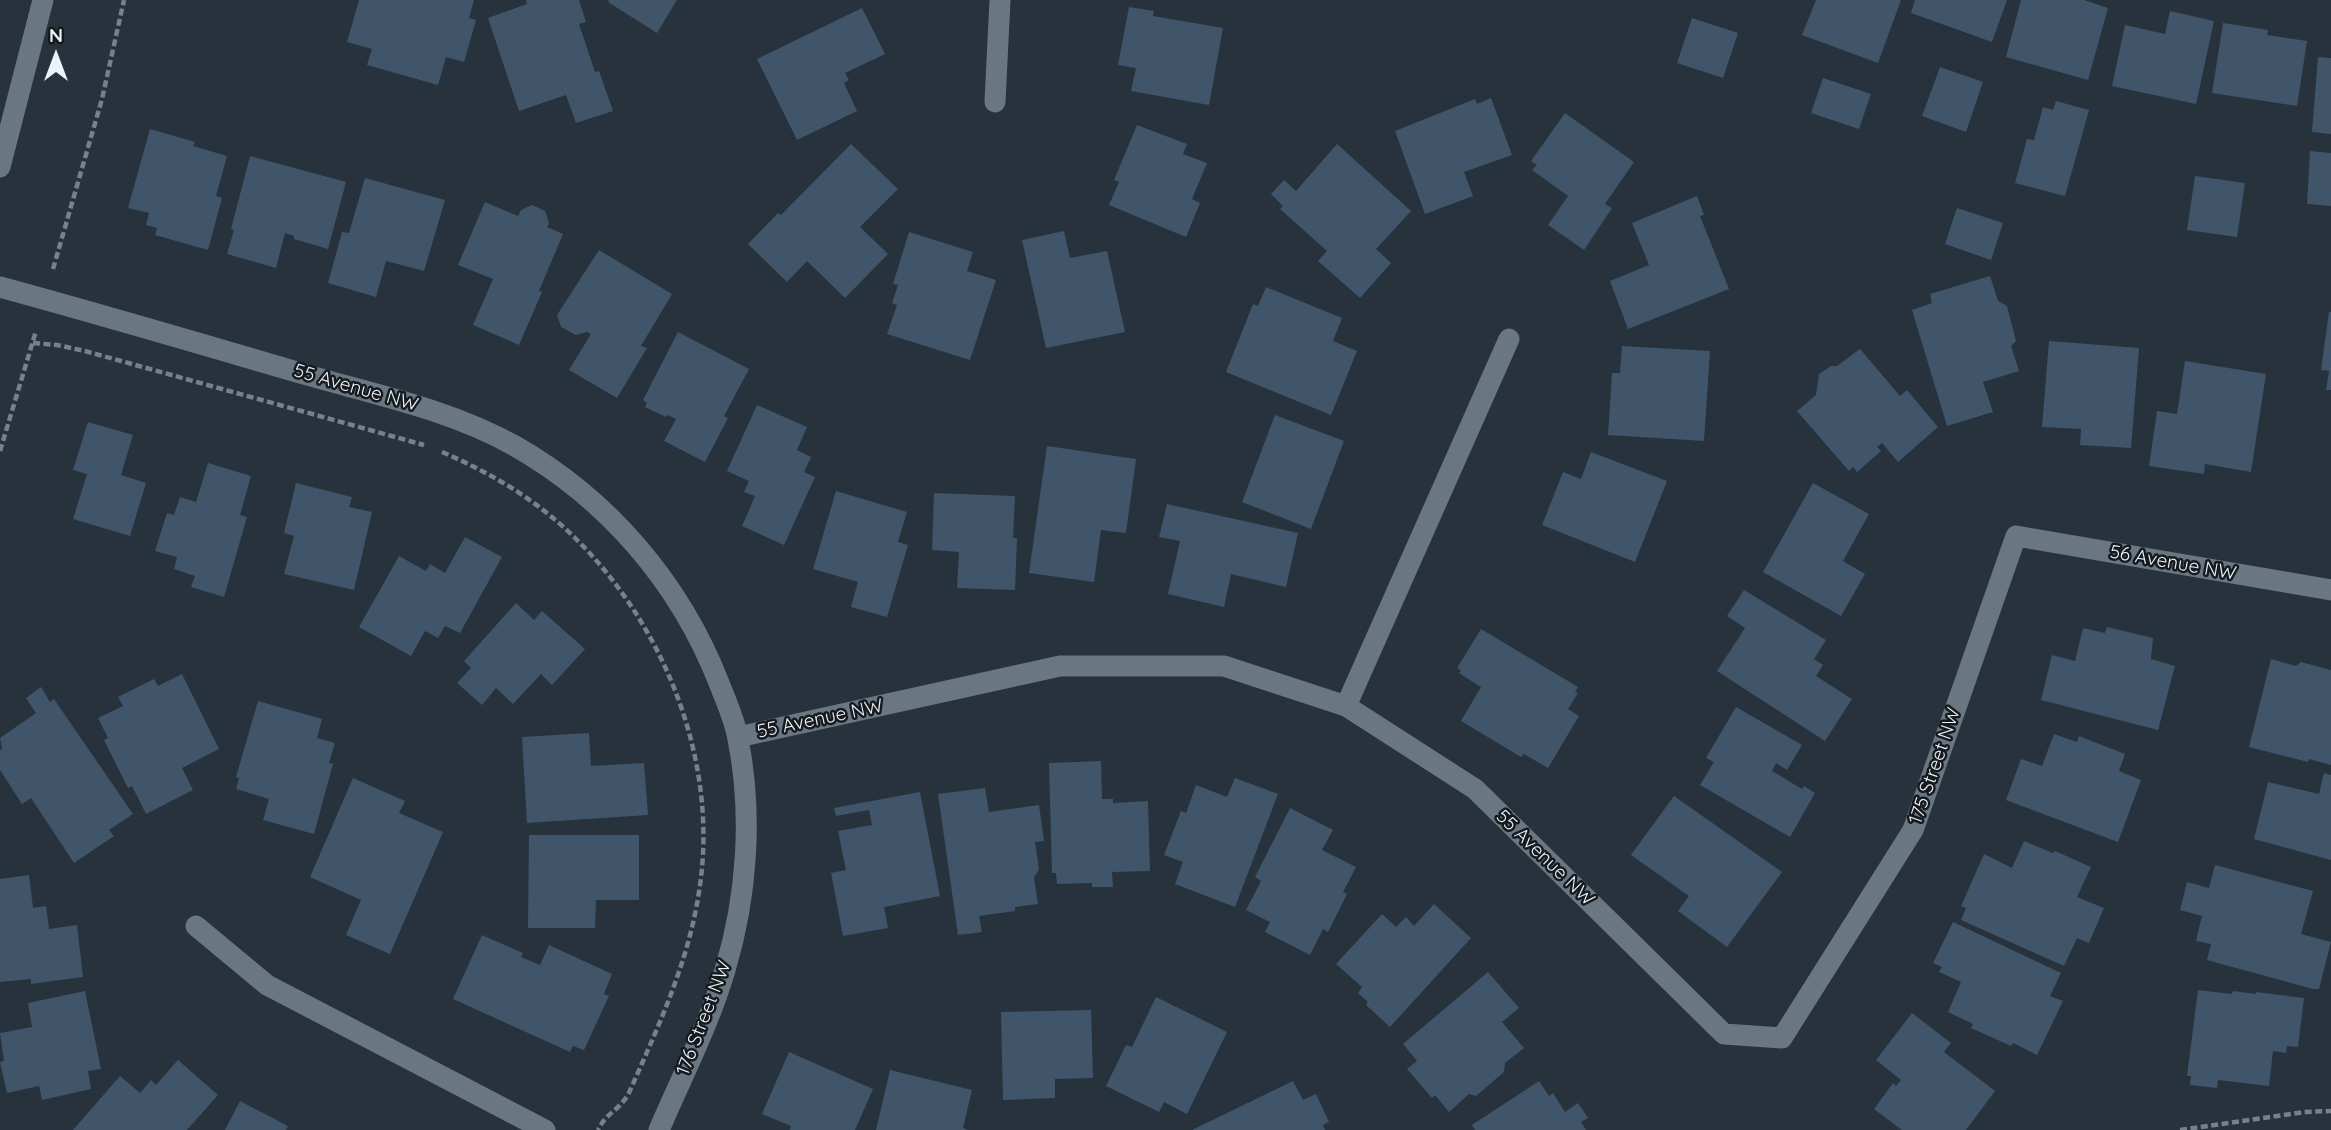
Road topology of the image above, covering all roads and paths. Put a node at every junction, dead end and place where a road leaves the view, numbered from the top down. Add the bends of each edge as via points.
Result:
1 (43, 0) edge
2 (124, 0) edge
3 (1000, 0) edge
4 (995, 102) dead end
5 (0, 167) edge
6 (56, 260) dead end
7 (0, 287) edge
8 (1509, 339) dead end
9 (0, 451) edge
10 (2016, 536) joint
11 (2331, 590) edge
12 (1346, 706) junction
13 (738, 737) junction
14 (196, 926) dead end
15 (1724, 1034) joint
16 (2331, 1111) edge
17 (545, 1130) edge
18 (598, 1130) edge
19 (659, 1130) edge
20 (2180, 1130) edge

1 - 5 street
2 - 6 path via 102,99
3 - 4 street
7 - 13 street, 55 Avenue NW via 437,412 512,444 558,472 598,504 649,559 682,607 708,653
8 - 12 street
9 - 18 path via 33,343 57,345 434,448 500,480 540,507 609,573 658,652 680,704 693,747 704,839 698,903 674,991 628,1096 604,1116
10 - 11 street, 56 Avenue NW
10 - 15 street, 175 Street NW via 1913,830 1782,1038
12 - 13 street, 55 Avenue NW via 1224,666 1060,666
12 - 15 street, 55 Avenue NW via 1475,789
13 - 19 street, 176 Street NW via 746,813 744,873 735,930 717,992
14 - 17 street via 267,985
16 - 20 path

